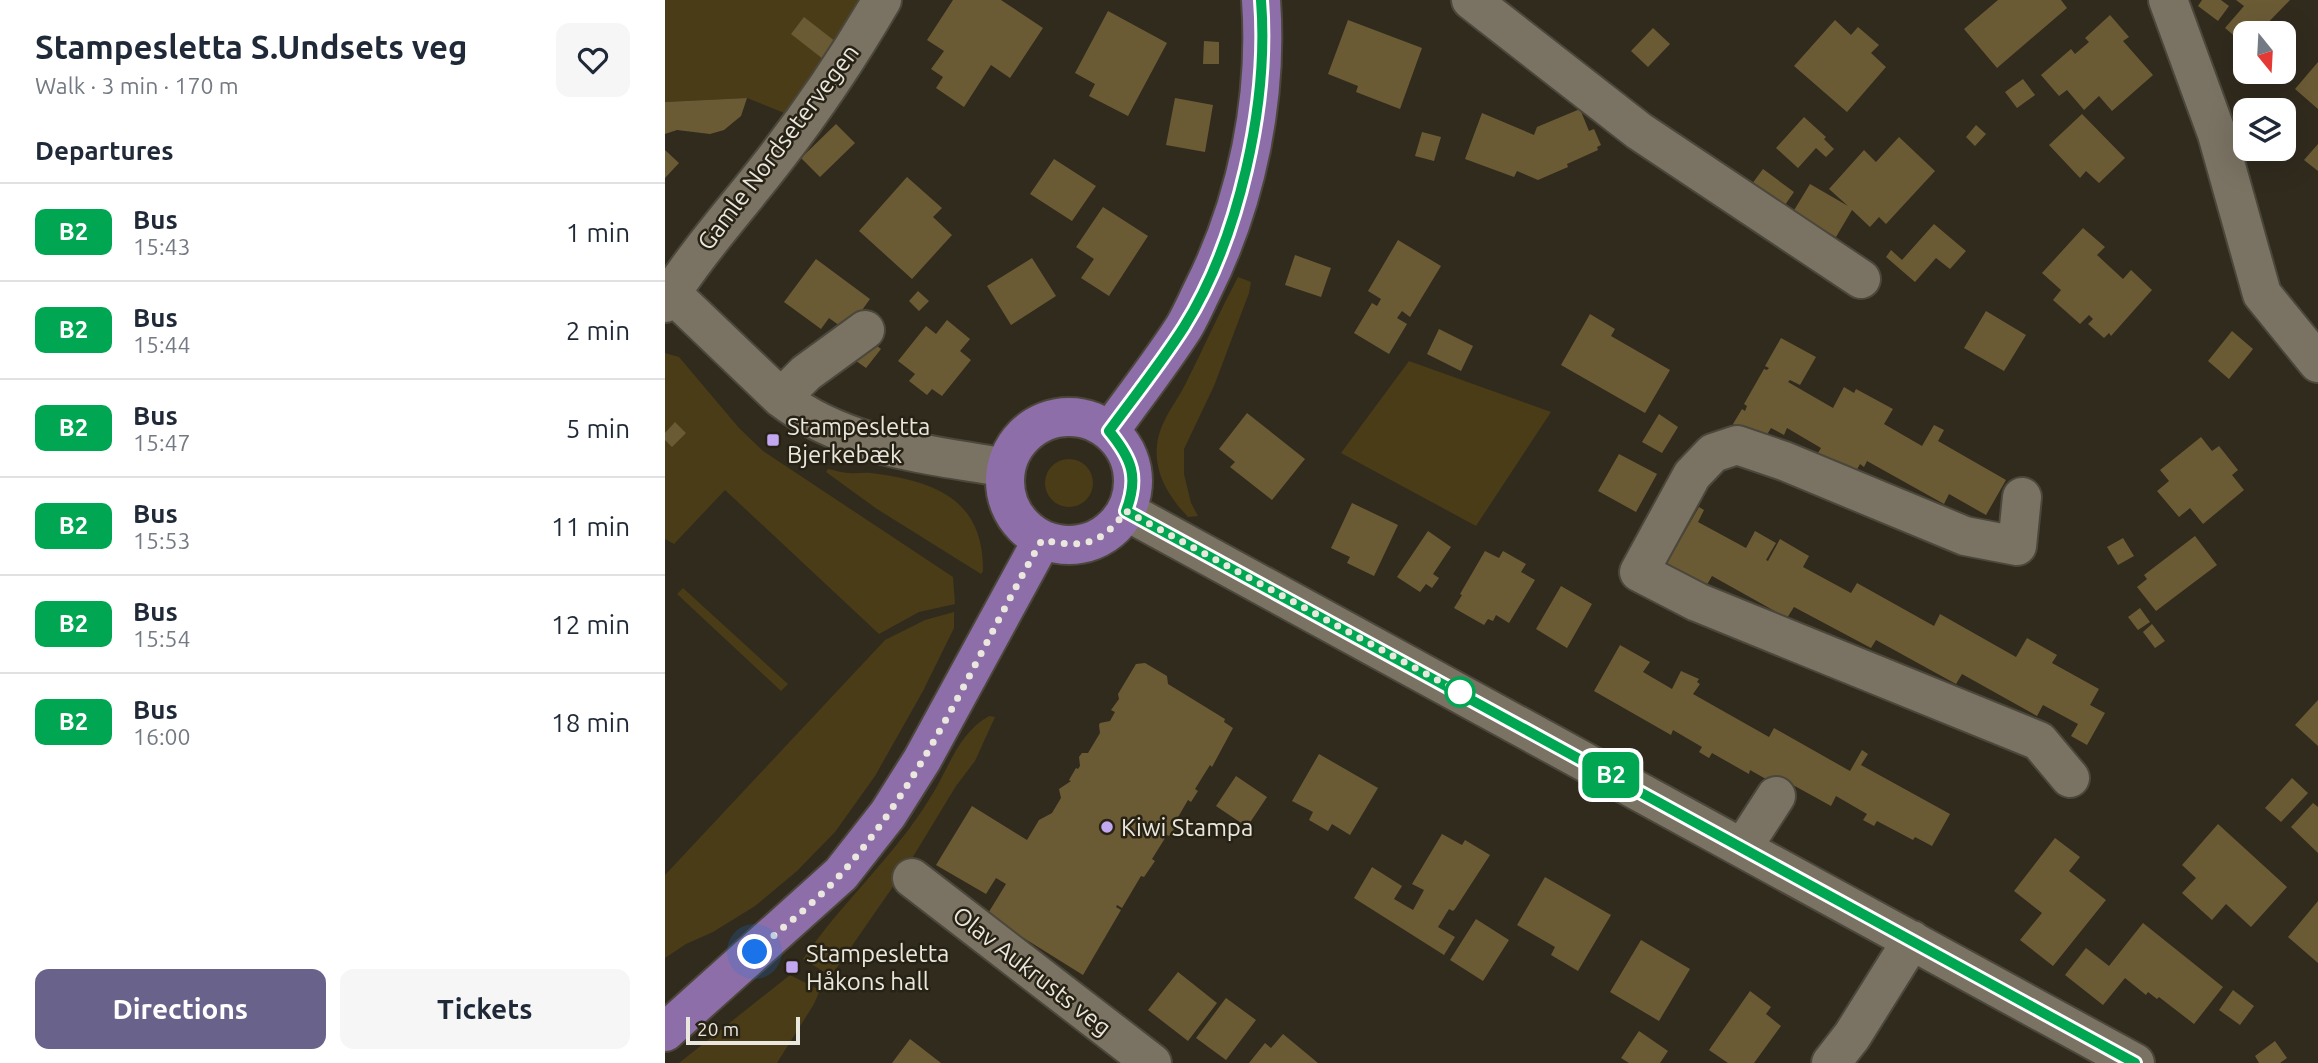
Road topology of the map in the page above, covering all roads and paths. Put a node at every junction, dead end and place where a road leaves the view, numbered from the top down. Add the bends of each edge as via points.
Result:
1 (882, 0) edge
2 (1261, 0) edge
3 (1471, 0) edge
4 (2168, 0) edge
5 (1861, 279) dead end
6 (667, 294) edge
7 (865, 330) dead end
8 (2318, 363) edge
9 (781, 398) junction
10 (1109, 431) junction
11 (1006, 468) junction
12 (2022, 497) dead end
13 (1126, 511) junction
14 (1042, 540) junction
15 (2070, 778) dead end
16 (1776, 796) dead end
17 (1743, 847) junction
18 (912, 878) dead end
19 (1912, 940) junction
20 (665, 1032) edge
21 (1152, 1063) edge
22 (1831, 1063) edge
23 (2135, 1063) edge

1 - 6 street, Gamle Nordsetervegen via 777,157
2 - 10 main road via 1259,90 1251,156 1221,253 1185,325
3 - 5 street via 1639,131
4 - 8 street via 2217,134 2262,294
6 - 9 street
7 - 9 street via 806,373
9 - 11 street via 825,426 880,445
10 - 11 main road via 1090,420 1064,417 1038,424 1016,443
10 - 13 main road via 1126,451 1133,476
11 - 14 main road via 1005,489 1012,512 1025,529
12 - 15 street via 2017,546 1965,536 1737,445 1713,453 1692,475 1639,572 1697,602 2039,741
13 - 14 main road via 1097,539 1071,546
13 - 17 street
14 - 20 main road via 888,814 841,874
16 - 17 street
17 - 19 street
18 - 21 street, Olav Aukrusts veg
19 - 22 street
19 - 23 street

